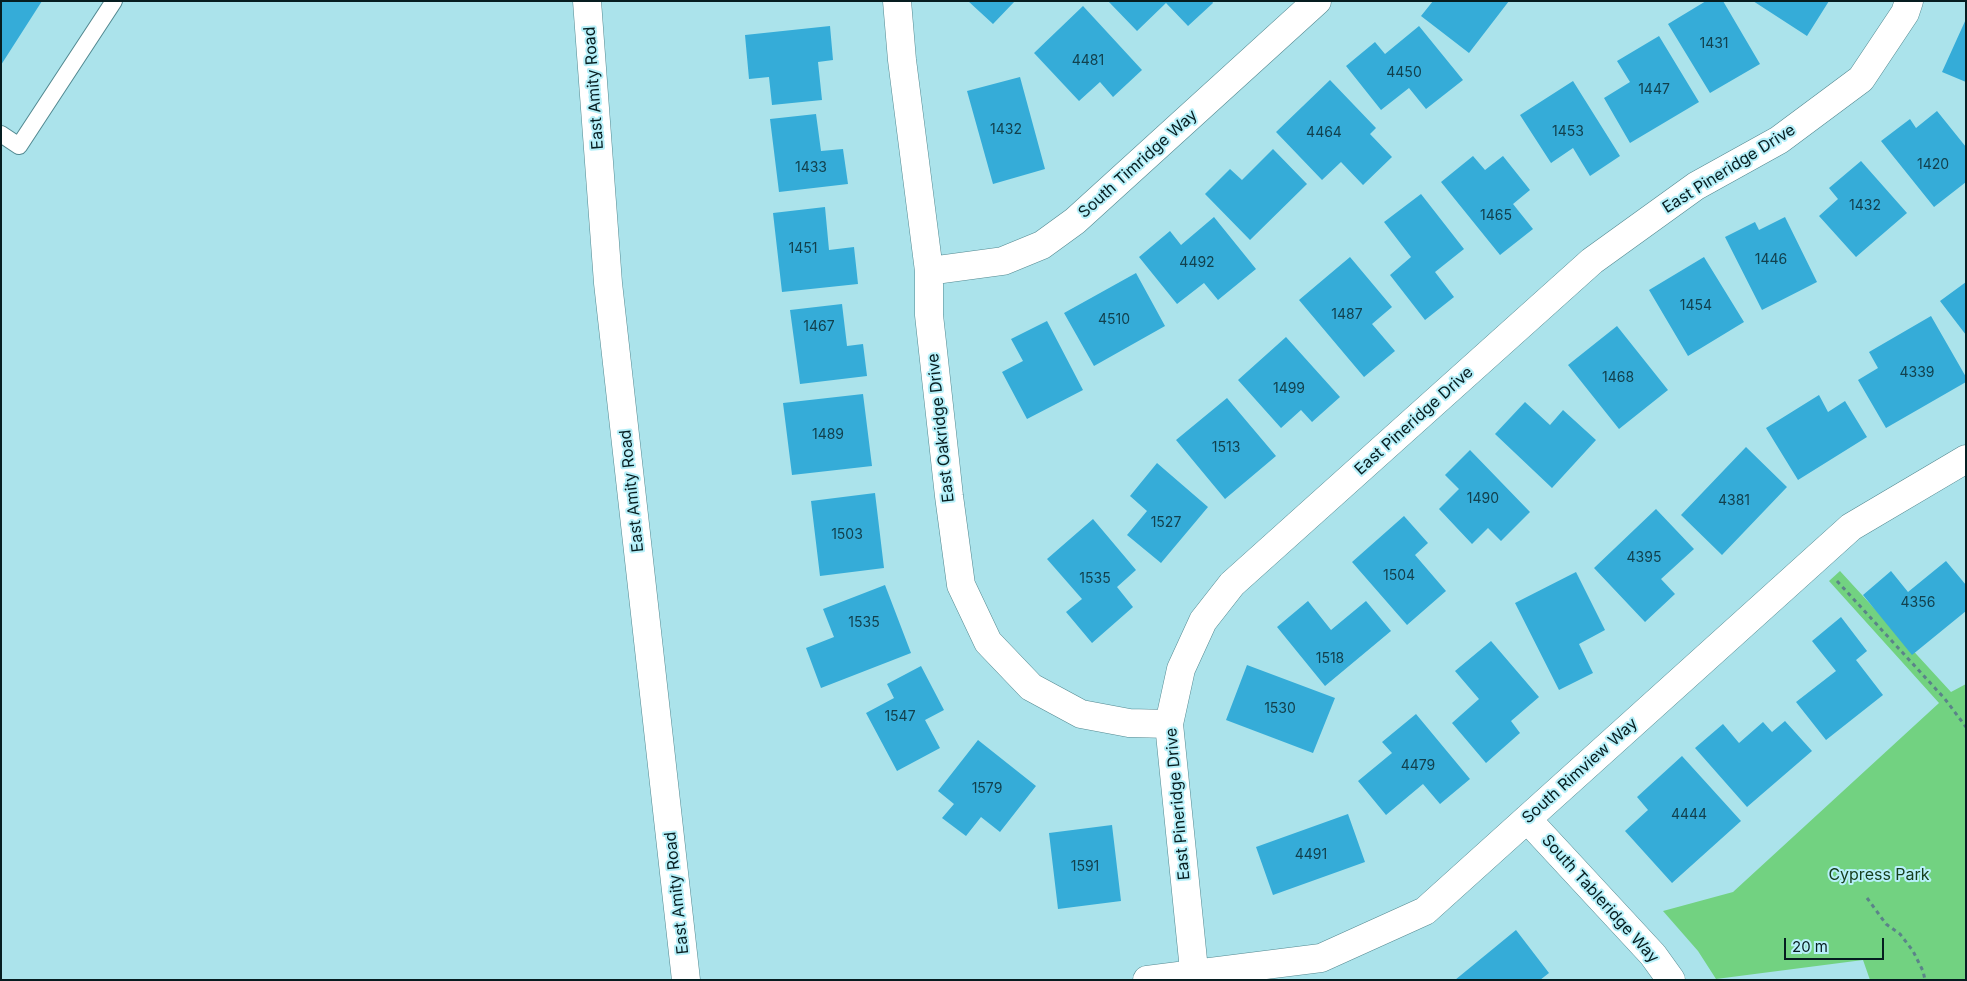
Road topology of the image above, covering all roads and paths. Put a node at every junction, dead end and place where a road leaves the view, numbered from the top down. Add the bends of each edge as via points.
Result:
1 (114, 1) edge
2 (587, 1) edge
3 (897, 1) edge
4 (1317, 1) edge
5 (1909, 1) edge
6 (1, 134) edge
7 (929, 271) junction
8 (1966, 459) edge
9 (1817, 558) junction
10 (1169, 724) junction
11 (1966, 727) edge
12 (1527, 819) junction
13 (1867, 898) dead end
14 (1194, 977) edge
15 (686, 980) edge
16 (1147, 980) edge
17 (1671, 980) edge
18 (1924, 980) edge

1 - 6 lane via 19,146
2 - 15 street, East Amity Road via 608,283
3 - 7 street, East Oakridge Drive
4 - 7 street, South Timridge Way via 1075,221 1042,245 1003,261
5 - 10 street, East Pineridge Drive via 1905,13 1861,79 1779,140 1696,186 1592,261 1232,584 1203,621 1188,653 1181,669
7 - 10 street, East Oakridge Drive via 929,315 961,585 988,642 1031,686 1081,714 1129,723
8 - 9 street, South Rimview Way via 1851,527
9 - 11 path via 1945,699
9 - 12 street, South Rimview Way
10 - 14 street, East Pineridge Drive
12 - 14 street, South Rimview Way via 1425,911 1321,958
12 - 17 street, South Tableridge Way via 1653,955
13 - 18 path via 1886,924 1900,934 1913,951
14 - 16 street, South Rimview Way

